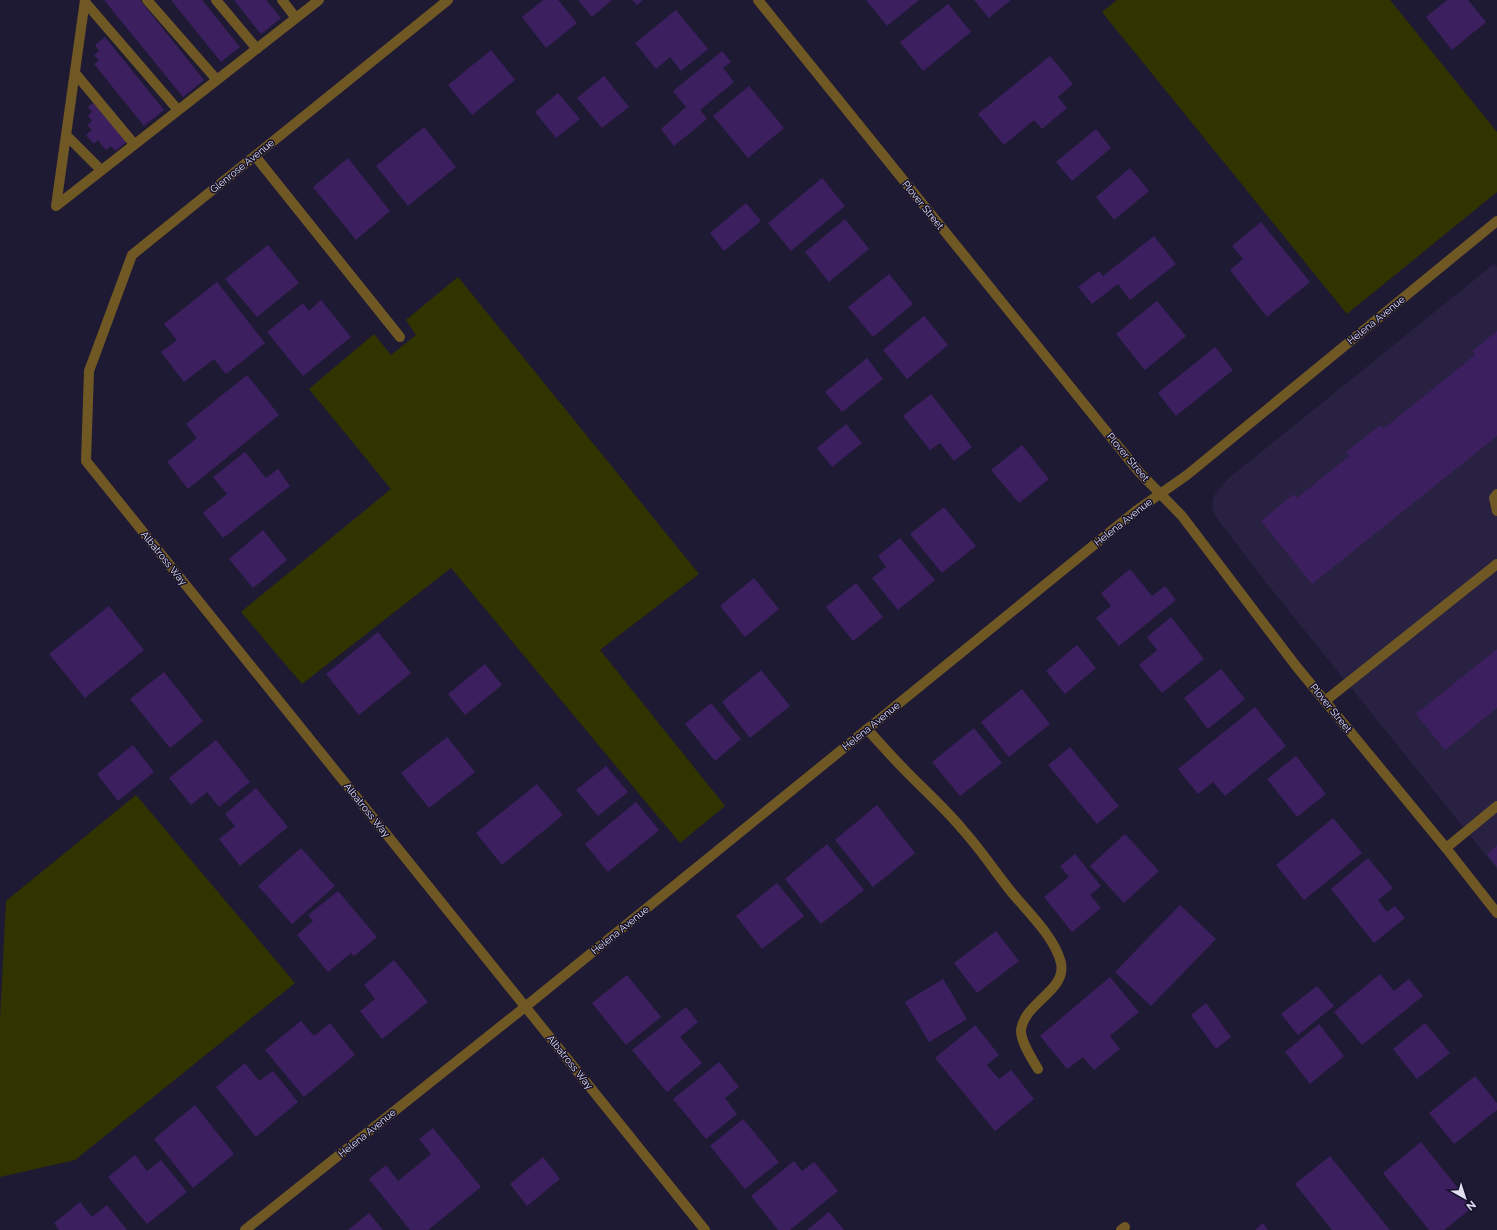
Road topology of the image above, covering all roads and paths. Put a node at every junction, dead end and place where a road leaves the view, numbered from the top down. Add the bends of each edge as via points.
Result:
1 (147, 0) edge
2 (216, 0) edge
3 (282, 0) edge
4 (319, 0) edge
5 (758, 0) edge
6 (85, 1) edge
7 (445, 1) edge
8 (296, 18) junction
9 (257, 49) junction
10 (75, 73) junction
11 (217, 80) junction
12 (178, 110) junction
13 (66, 134) junction
14 (134, 144) junction
15 (255, 156) junction
16 (101, 170) junction
17 (1497, 221) edge
18 (400, 337) dead end
19 (89, 371) joint
20 (1160, 494) junction
21 (1497, 494) edge
22 (1497, 511) edge
23 (1497, 564) edge
24 (1325, 701) junction
25 (867, 729) junction
26 (1497, 806) edge
27 (1446, 848) junction
28 (1497, 913) edge
29 (525, 1006) junction
30 (1038, 1069) dead end
31 (245, 1230) edge
32 (705, 1230) edge

1 - 11 street
2 - 9 street
3 - 8 street
4 - 8 street
5 - 20 street, Plover Street via 1139,472
6 - 10 street
6 - 12 street
7 - 15 street, Glenrose Avenue
8 - 9 street
9 - 11 street
10 - 13 street
10 - 14 street
11 - 12 street
12 - 14 street
13 - 16 street
13 - 16 street via 56,206
14 - 16 street
15 - 18 street
15 - 19 street, Glenrose Avenue via 132,255
17 - 20 street, Helena Avenue via 1187,475
19 - 29 street, Albatross Way via 86,461
20 - 24 street, Plover Street via 1182,516
20 - 25 street, Helena Avenue
21 - 22 street via 1494,498
23 - 24 street
24 - 27 street, Plover Street
25 - 29 street, Helena Avenue
25 - 30 street via 902,768 940,803 1053,943 1061,964 1060,978 1026,1015 1021,1032 1026,1048
26 - 27 street
27 - 28 street, Plover Street
29 - 31 street, Helena Avenue
29 - 32 street, Albatross Way

